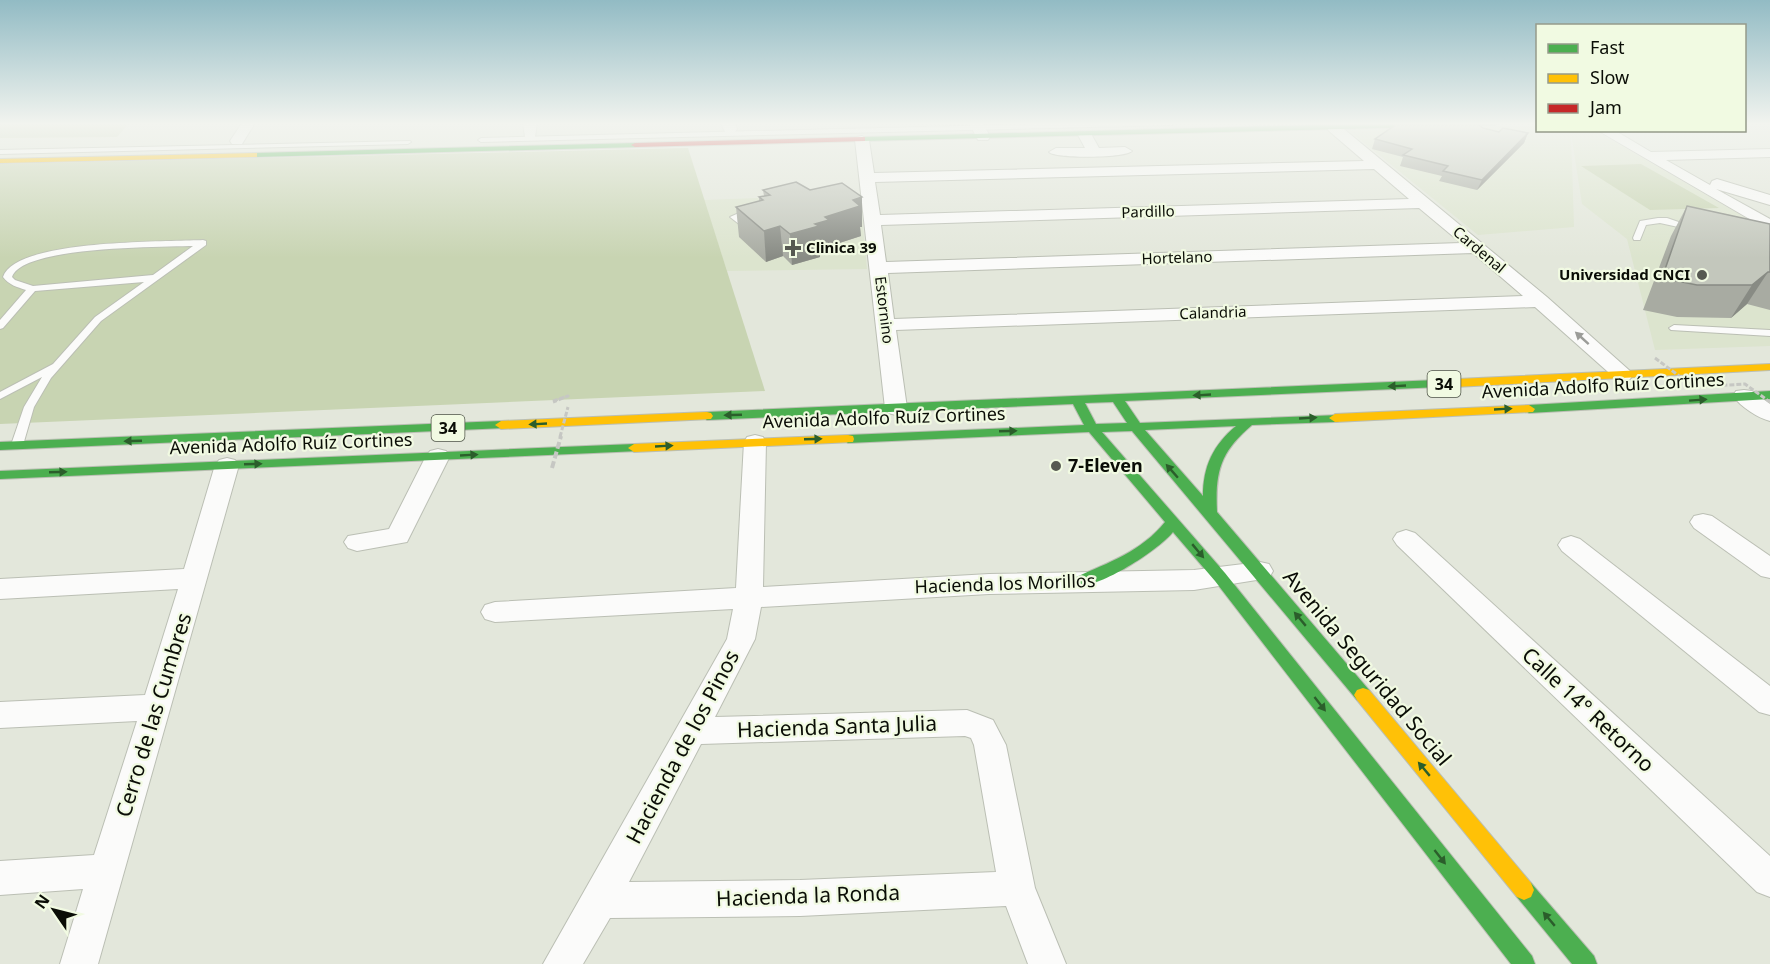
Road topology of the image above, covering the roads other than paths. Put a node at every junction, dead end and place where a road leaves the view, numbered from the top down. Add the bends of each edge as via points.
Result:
1 (866, 168) edge
2 (1261, 168) edge
3 (1382, 168) edge
4 (1668, 168) edge
5 (1677, 173) junction
6 (868, 178) junction
7 (1770, 200) edge
8 (1423, 203) junction
9 (766, 206) edge
10 (1695, 218) edge
11 (873, 220) junction
12 (1658, 220) junction
13 (1770, 226) edge
14 (748, 230) edge
15 (1700, 230) edge
16 (1637, 238) dead end
17 (1476, 248) junction
18 (879, 268) junction
19 (155, 278) junction
20 (32, 289) junction
21 (1540, 301) junction
22 (885, 325) junction
23 (0, 326) edge
24 (1674, 328) dead end
25 (1770, 333) edge
26 (59, 363) junction
27 (1770, 367) edge
28 (1623, 375) junction
29 (1770, 395) edge
30 (0, 396) edge
31 (1744, 396) junction
32 (1117, 399) junction
33 (1078, 401) junction
34 (896, 408) junction
35 (1770, 414) edge
36 (1250, 421) junction
37 (1091, 427) junction
38 (1134, 427) junction
39 (755, 442) junction
40 (0, 446) edge
41 (17, 446) junction
42 (438, 456) junction
43 (227, 465) junction
44 (0, 475) edge
45 (1210, 516) junction
46 (1174, 521) junction
47 (1703, 522) dead end
48 (1406, 539) dead end
49 (357, 542) dead end
50 (1571, 546) dead end
51 (1770, 569) edge
52 (1260, 571) junction
53 (1220, 577) junction
54 (195, 578) junction
55 (1081, 580) junction
56 (0, 589) edge
57 (749, 596) junction
58 (495, 612) dead end
59 (1770, 703) edge
60 (156, 707) junction
61 (0, 715) edge
62 (691, 731) junction
63 (106, 871) junction
64 (0, 878) edge
65 (1770, 880) edge
66 (1017, 888) junction
67 (600, 900) junction
68 (79, 964) edge
69 (562, 964) edge
70 (1047, 964) edge
71 (1524, 964) edge
72 (1586, 964) edge

1 - 6 street, Estornino
2 - 6 street
3 - 8 street, Cardenal
4 - 5 street
5 - 7 street
5 - 13 street
6 - 11 street, Estornino via 864,198
8 - 11 street, Pardillo
8 - 17 street, Cardenal
9 - 14 lane via 735,215
10 - 12 lane
11 - 18 street, Estornino
12 - 15 lane
12 - 16 lane via 1643,224
17 - 18 street, Hortelano
17 - 21 street, Cardenal
18 - 22 street, Estornino
19 - 20 lane
19 - 20 lane via 203,243 87,248 38,256 23,261 7,277
19 - 26 lane via 98,319
20 - 23 lane
21 - 22 street, Calandria
28 -> 21 street, Cardenal
22 - 34 street, Estornino
24 - 25 lane
26 - 30 lane
26 - 41 lane via 28,407
27 - 28 main road, Avenida Adolfo Ruíz Cortines / 34
28 -> 32 main road, Avenida Adolfo Ruíz Cortines / 34
29 - 31 main road, Avenida Adolfo Ruíz Cortines / 34
31 - 35 street
36 -> 31 main road, Avenida Adolfo Ruíz Cortines / 34
32 - 33 main road, Avenida Adolfo Ruíz Cortines / 34
32 - 38 main road, Avenida Seguridad Social
33 - 34 main road, Avenida Adolfo Ruíz Cortines / 34
33 - 37 main road
34 -> 41 main road, Avenida Adolfo Ruíz Cortines / 34
36 - 38 main road, Avenida Adolfo Ruíz Cortines / 34
36 - 45 main road via 1218,449 1210,468
37 - 38 main road, Avenida Adolfo Ruíz Cortines / 34
39 -> 37 main road, Avenida Adolfo Ruíz Cortines / 34
37 - 46 main road
45 -> 38 main road, Avenida Seguridad Social
42 -> 39 main road, Avenida Adolfo Ruíz Cortines / 34
39 - 57 street, Hacienda de los Pinos
40 - 41 main road, Avenida Adolfo Ruíz Cortines / 34
43 -> 42 main road, Avenida Adolfo Ruíz Cortines / 34
42 - 49 street via 398,536
44 -> 43 main road, Avenida Adolfo Ruíz Cortines / 34
43 - 54 street, Cerro de las Cumbres
45 - 52 main road, Avenida Seguridad Social
46 -> 53 main road
46 - 55 main road via 1149,552
47 - 51 street
48 - 65 street, Calle 14° Retorno
50 - 59 street
52 - 53 street, Hacienda los Morillos
72 -> 52 main road, Avenida Seguridad Social
53 - 55 street, Hacienda los Morillos
53 -> 71 main road
54 - 56 street
54 - 60 street, Cerro de las Cumbres
55 - 57 street, Hacienda los Morillos
57 - 58 street, Hacienda los Morillos
57 - 62 street, Hacienda de los Pinos via 736,652
60 - 61 street
60 - 63 street, Cerro de las Cumbres
62 - 66 street, Hacienda Santa Julia via 967,723 982,729 990,745
62 - 67 street, Hacienda de los Pinos
63 - 64 street
63 - 68 street, Cerro de las Cumbres
66 - 67 street, Hacienda la Ronda via 801,898
66 - 70 street
67 - 69 street, Hacienda de los Pinos

